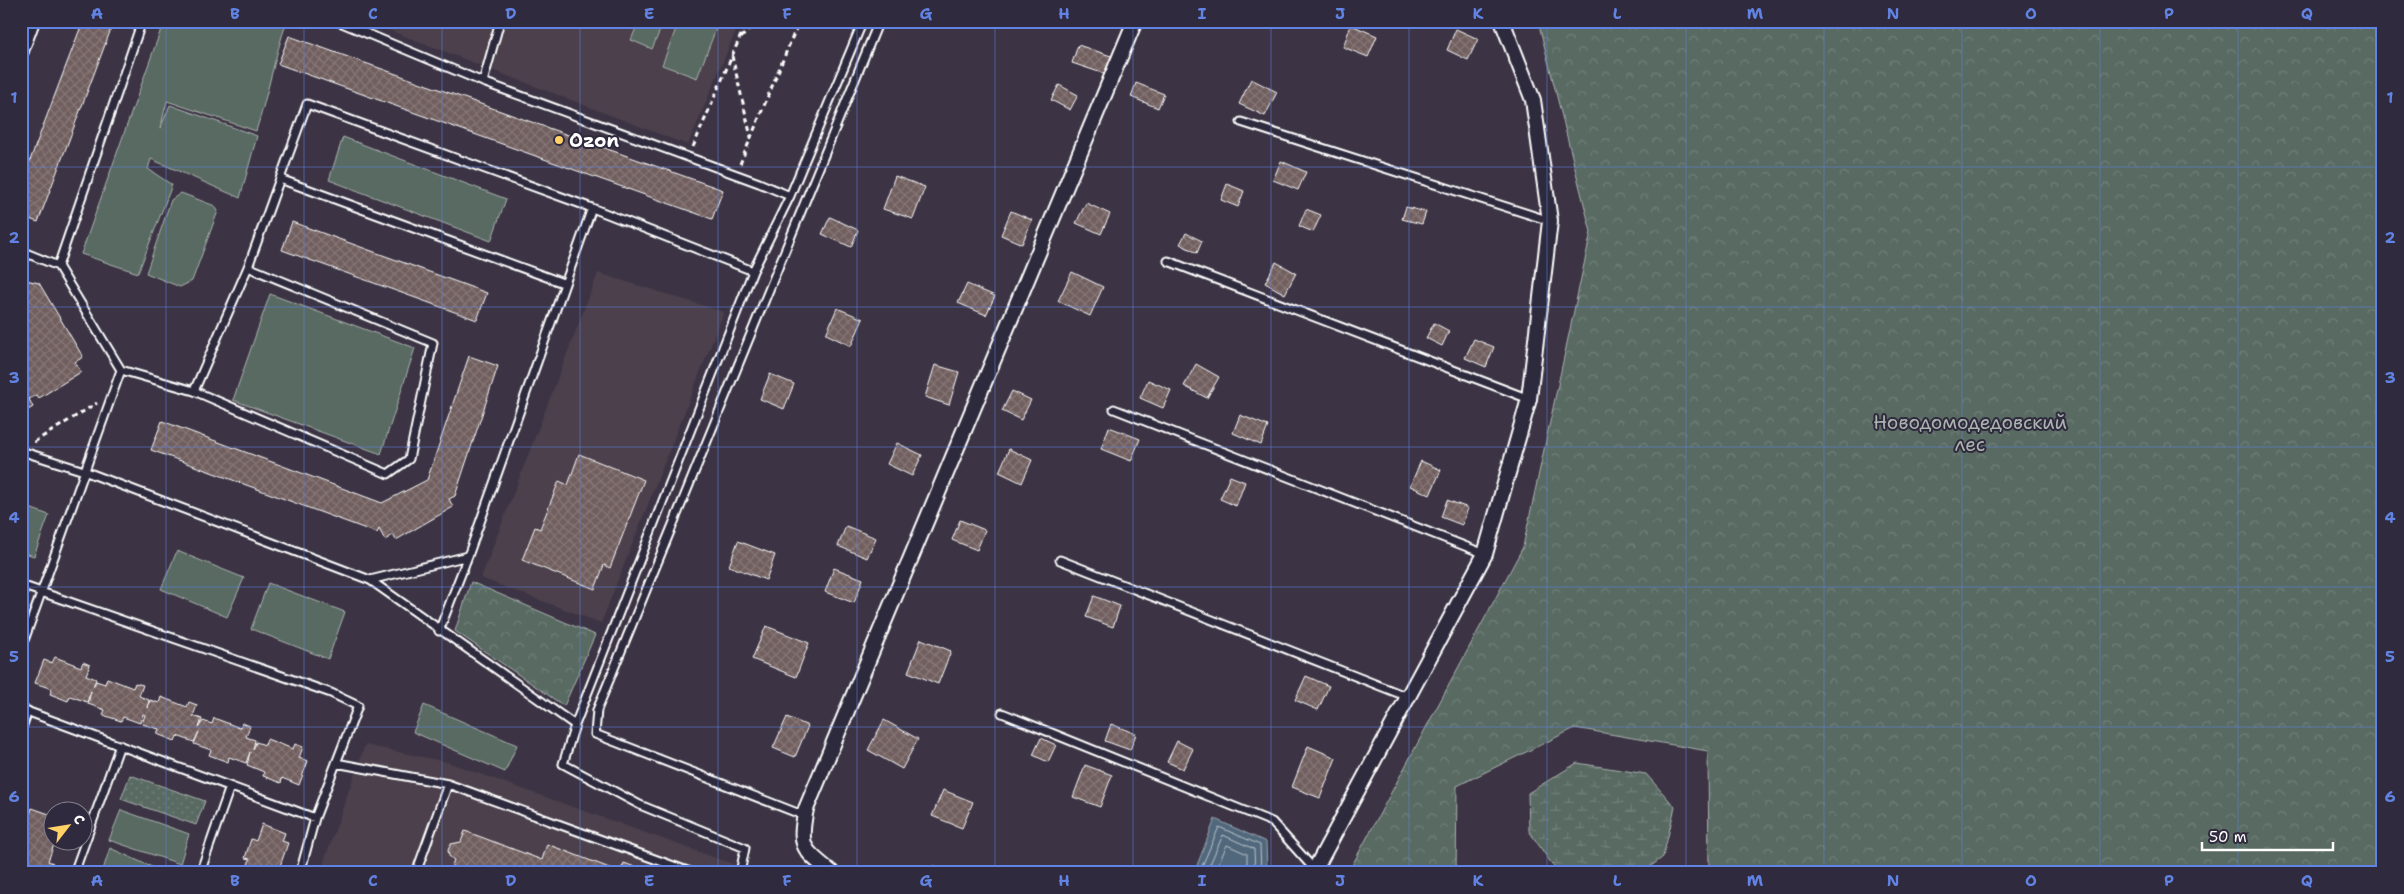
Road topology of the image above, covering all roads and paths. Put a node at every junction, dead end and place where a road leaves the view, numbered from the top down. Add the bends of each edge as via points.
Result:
1 (32, 21) edge
2 (142, 21) edge
3 (337, 21) edge
4 (500, 21) edge
5 (747, 21) edge
6 (756, 21) edge
7 (799, 21) edge
8 (863, 21) edge
9 (879, 21) edge
10 (1135, 21) edge
11 (1502, 21) edge
12 (739, 41) junction
13 (21, 51) edge
14 (732, 56) junction
15 (483, 82) junction
16 (1241, 122) dead end
17 (751, 138) junction
18 (688, 158) junction
19 (736, 175) junction
20 (280, 180) junction
21 (790, 196) junction
22 (592, 208) junction
23 (1550, 221) junction
24 (21, 250) edge
25 (1168, 261) dead end
26 (58, 266) junction
27 (248, 267) junction
28 (753, 271) junction
29 (564, 282) junction
30 (121, 370) junction
31 (194, 391) junction
32 (113, 393) junction
33 (1529, 399) junction
34 (1114, 409) dead end
35 (30, 445) dead end
36 (21, 451) edge
37 (84, 471) junction
38 (1486, 554) junction
39 (468, 556) junction
40 (1060, 560) dead end
41 (370, 580) junction
42 (21, 585) edge
43 (41, 592) junction
44 (439, 632) junction
45 (21, 649) edge
46 (1408, 697) junction
47 (25, 710) edge
48 (1002, 713) dead end
49 (575, 725) junction
50 (21, 730) edge
51 (120, 745) junction
52 (336, 763) junction
53 (448, 784) junction
54 (230, 787) junction
55 (805, 816) junction
56 (315, 818) junction
57 (1313, 871) edge
58 (74, 873) edge
59 (200, 873) edge
60 (300, 873) edge
61 (416, 873) edge
62 (693, 873) edge
63 (740, 873) edge
64 (832, 873) edge

1 - 13 street
2 - 26 lane
3 - 15 lane
4 - 15 lane
5 - 12 path
6 - 12 path
7 - 17 path
8 - 21 lane
9 - 55 lane via 597,710 595,734
10 - 55 street
11 - 23 street via 1533,100
12 - 14 path
14 - 17 path
14 - 18 path
15 - 18 lane
16 - 23 lane
17 - 19 path
18 - 19 lane
19 - 21 lane
20 - 22 lane via 307,104
20 - 27 lane
20 - 29 lane
21 - 28 lane
22 - 28 lane
22 - 29 lane
23 - 33 street
24 - 26 lane
25 - 33 lane
26 - 30 lane
27 - 31 lane
27 - 31 lane via 433,344 408,459 388,474
28 - 49 lane
29 - 39 lane
30 - 31 lane
30 - 32 lane
32 - 35 path
32 - 37 lane
33 - 38 street
34 - 38 lane
36 - 37 lane
37 - 41 lane
37 - 43 lane
38 - 46 street
39 - 41 lane
39 - 44 lane
40 - 46 lane
41 - 44 lane
42 - 43 lane
43 - 45 lane
43 - 52 lane via 331,693 358,706
44 - 49 lane
46 - 57 street
47 - 50 lane
47 - 51 lane
48 - 57 lane via 1272,822
49 - 63 lane via 563,764 640,805 745,848
51 - 54 lane
51 - 58 lane
52 - 53 lane
52 - 56 lane
53 - 61 lane
53 - 62 lane
54 - 56 lane
54 - 59 lane
55 - 64 street via 802,830 806,851
56 - 60 lane

